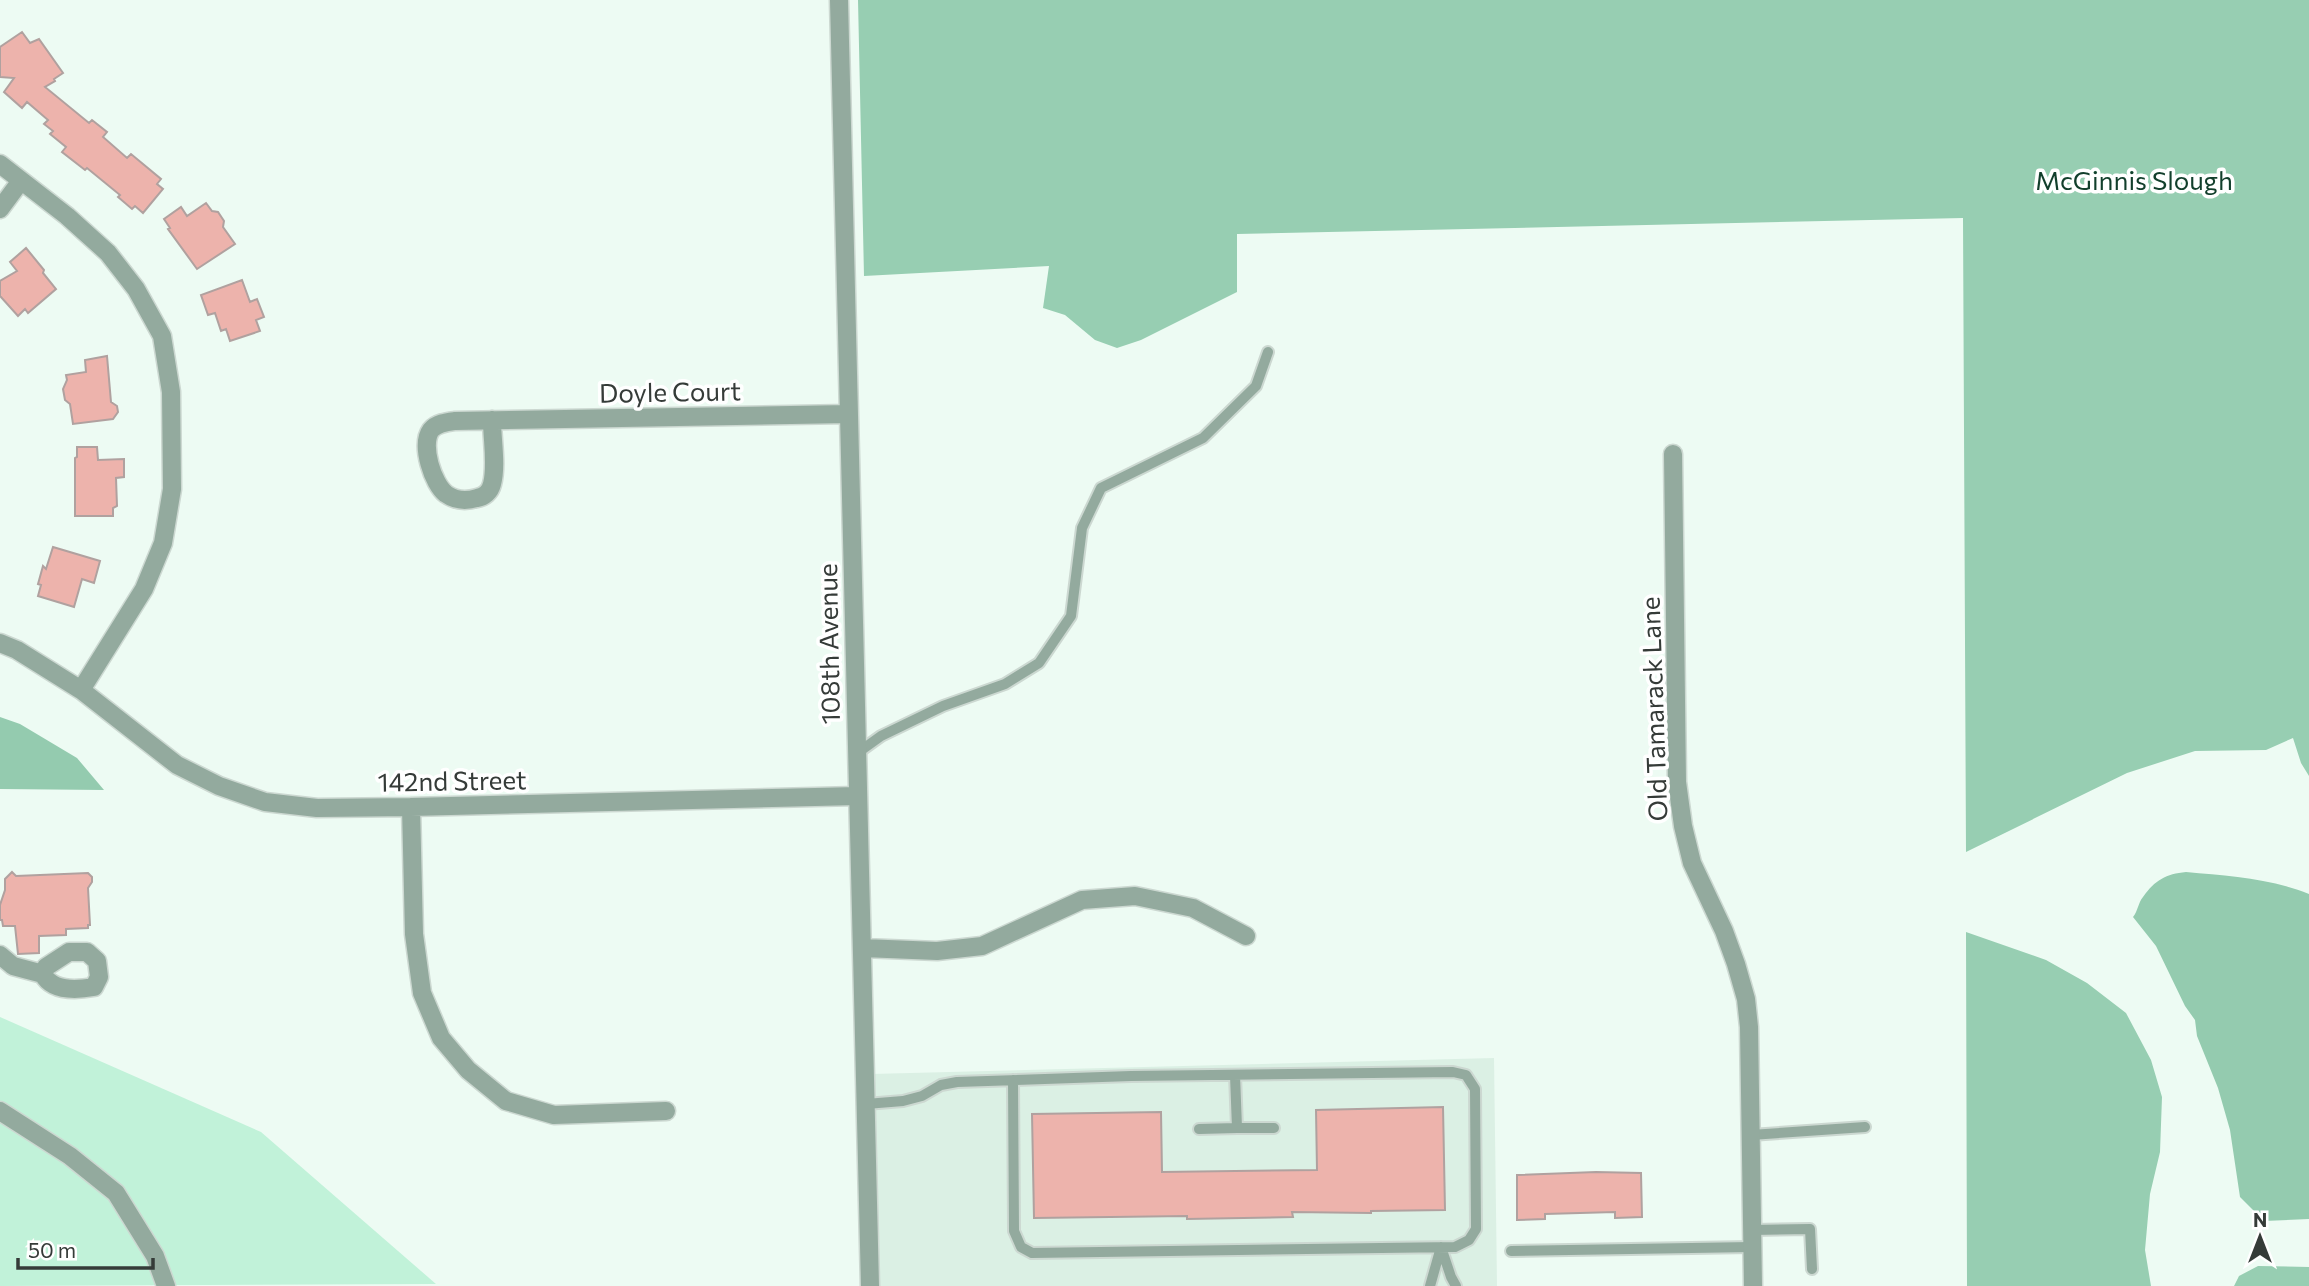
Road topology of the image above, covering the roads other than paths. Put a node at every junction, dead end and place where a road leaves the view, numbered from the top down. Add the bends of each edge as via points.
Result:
1 (839, 0) edge
2 (0, 164) edge
3 (20, 182) junction
4 (0, 209) edge
5 (1268, 352) dead end
6 (848, 414) junction
7 (492, 420) junction
8 (1674, 454) dead end
9 (0, 643) edge
10 (81, 690) junction
11 (856, 754) junction
12 (857, 796) junction
13 (411, 807) junction
14 (1246, 936) dead end
15 (863, 948) junction
16 (0, 955) edge
17 (43, 974) dead end
18 (1236, 1075) junction
19 (1013, 1080) junction
20 (866, 1104) junction
21 (0, 1111) edge
22 (666, 1111) dead end
23 (1237, 1128) junction
24 (1274, 1128) dead end
25 (1865, 1128) dead end
26 (1199, 1129) dead end
27 (1751, 1135) junction
28 (1752, 1239) junction
29 (1441, 1247) junction
30 (1511, 1251) dead end
31 (1812, 1269) dead end
32 (166, 1286) edge
33 (870, 1286) edge
34 (1430, 1286) edge
35 (1456, 1286) edge
36 (1753, 1286) edge

1 - 6 street, 108th Avenue
2 - 3 street
3 - 4 street
3 - 10 street via 108,253 136,289 162,336 171,392 172,489 163,543 144,589
5 - 11 lane via 1256,386 1203,438 1101,488 1082,528 1071,616 1039,663 1005,684 943,706 881,736
6 - 7 street, Doyle Court
6 - 11 street, 108th Avenue
7 - 7 street, Doyle Court via 456,421 431,430 427,453 433,476 445,494 470,500 483,497 491,487
8 - 27 street, Old Tamarack Lane via 1680,812 1692,863 1724,931 1746,999
9 - 10 street, 142nd Street
10 - 13 street, 142nd Street via 177,765 219,786 265,802 304,807
11 - 12 street, 108th Avenue
12 - 13 street, 142nd Street
12 - 15 street, 108th Avenue
13 - 22 street via 422,993 441,1038 468,1070 506,1101 554,1115
14 - 15 street via 1193,908 1135,896 1082,900 982,946 937,951
15 - 20 street, 108th Avenue
16 - 17 street via 13,966
18 - 19 lane
18 - 23 lane
18 - 29 lane via 1466,1075 1475,1089 1476,1229 1469,1240
19 - 20 lane via 957,1082 922,1096
19 - 29 lane via 1014,1230 1021,1247 1032,1253
20 - 33 street, 108th Avenue
21 - 32 street via 70,1156 116,1193 155,1256
23 - 24 lane
23 - 26 lane
25 - 27 lane
27 - 28 street, Old Tamarack Lane
28 - 30 lane
28 - 31 lane via 1810,1229
28 - 36 street, Old Tamarack Lane
29 - 34 lane
29 - 35 lane

